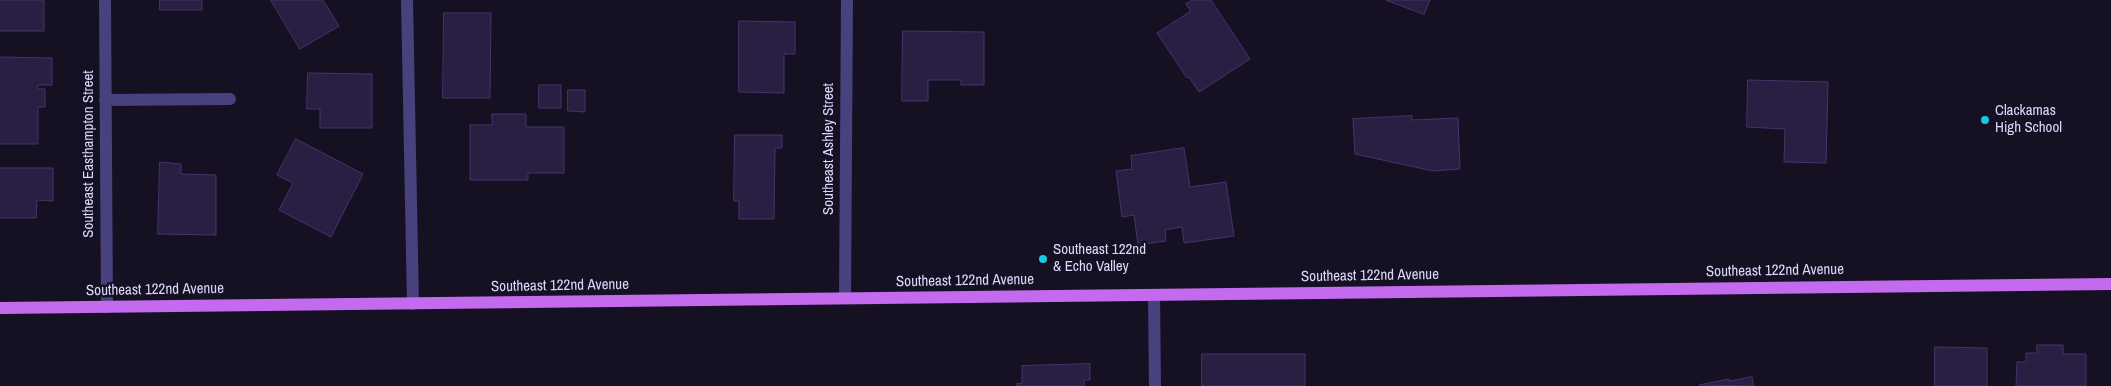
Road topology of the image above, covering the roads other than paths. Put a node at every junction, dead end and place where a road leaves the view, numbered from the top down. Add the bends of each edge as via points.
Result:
1 (105, 0) edge
2 (406, 0) edge
3 (846, 0) edge
4 (230, 99) dead end
5 (105, 100) junction
6 (2111, 284) edge
7 (1154, 295) junction
8 (845, 298) junction
9 (413, 304) junction
10 (107, 307) junction
11 (0, 308) edge
12 (1155, 386) edge

1 - 5 street, Southeast Easthampton Street
2 - 9 street
3 - 8 street, Southeast Ashley Street
4 - 5 street
5 - 10 street, Southeast Easthampton Street
6 - 7 main road, Southeast 122nd Avenue
7 - 8 main road, Southeast 122nd Avenue
7 - 12 street
8 - 9 main road, Southeast 122nd Avenue
9 - 10 main road, Southeast 122nd Avenue
10 - 11 main road, Southeast 122nd Avenue

